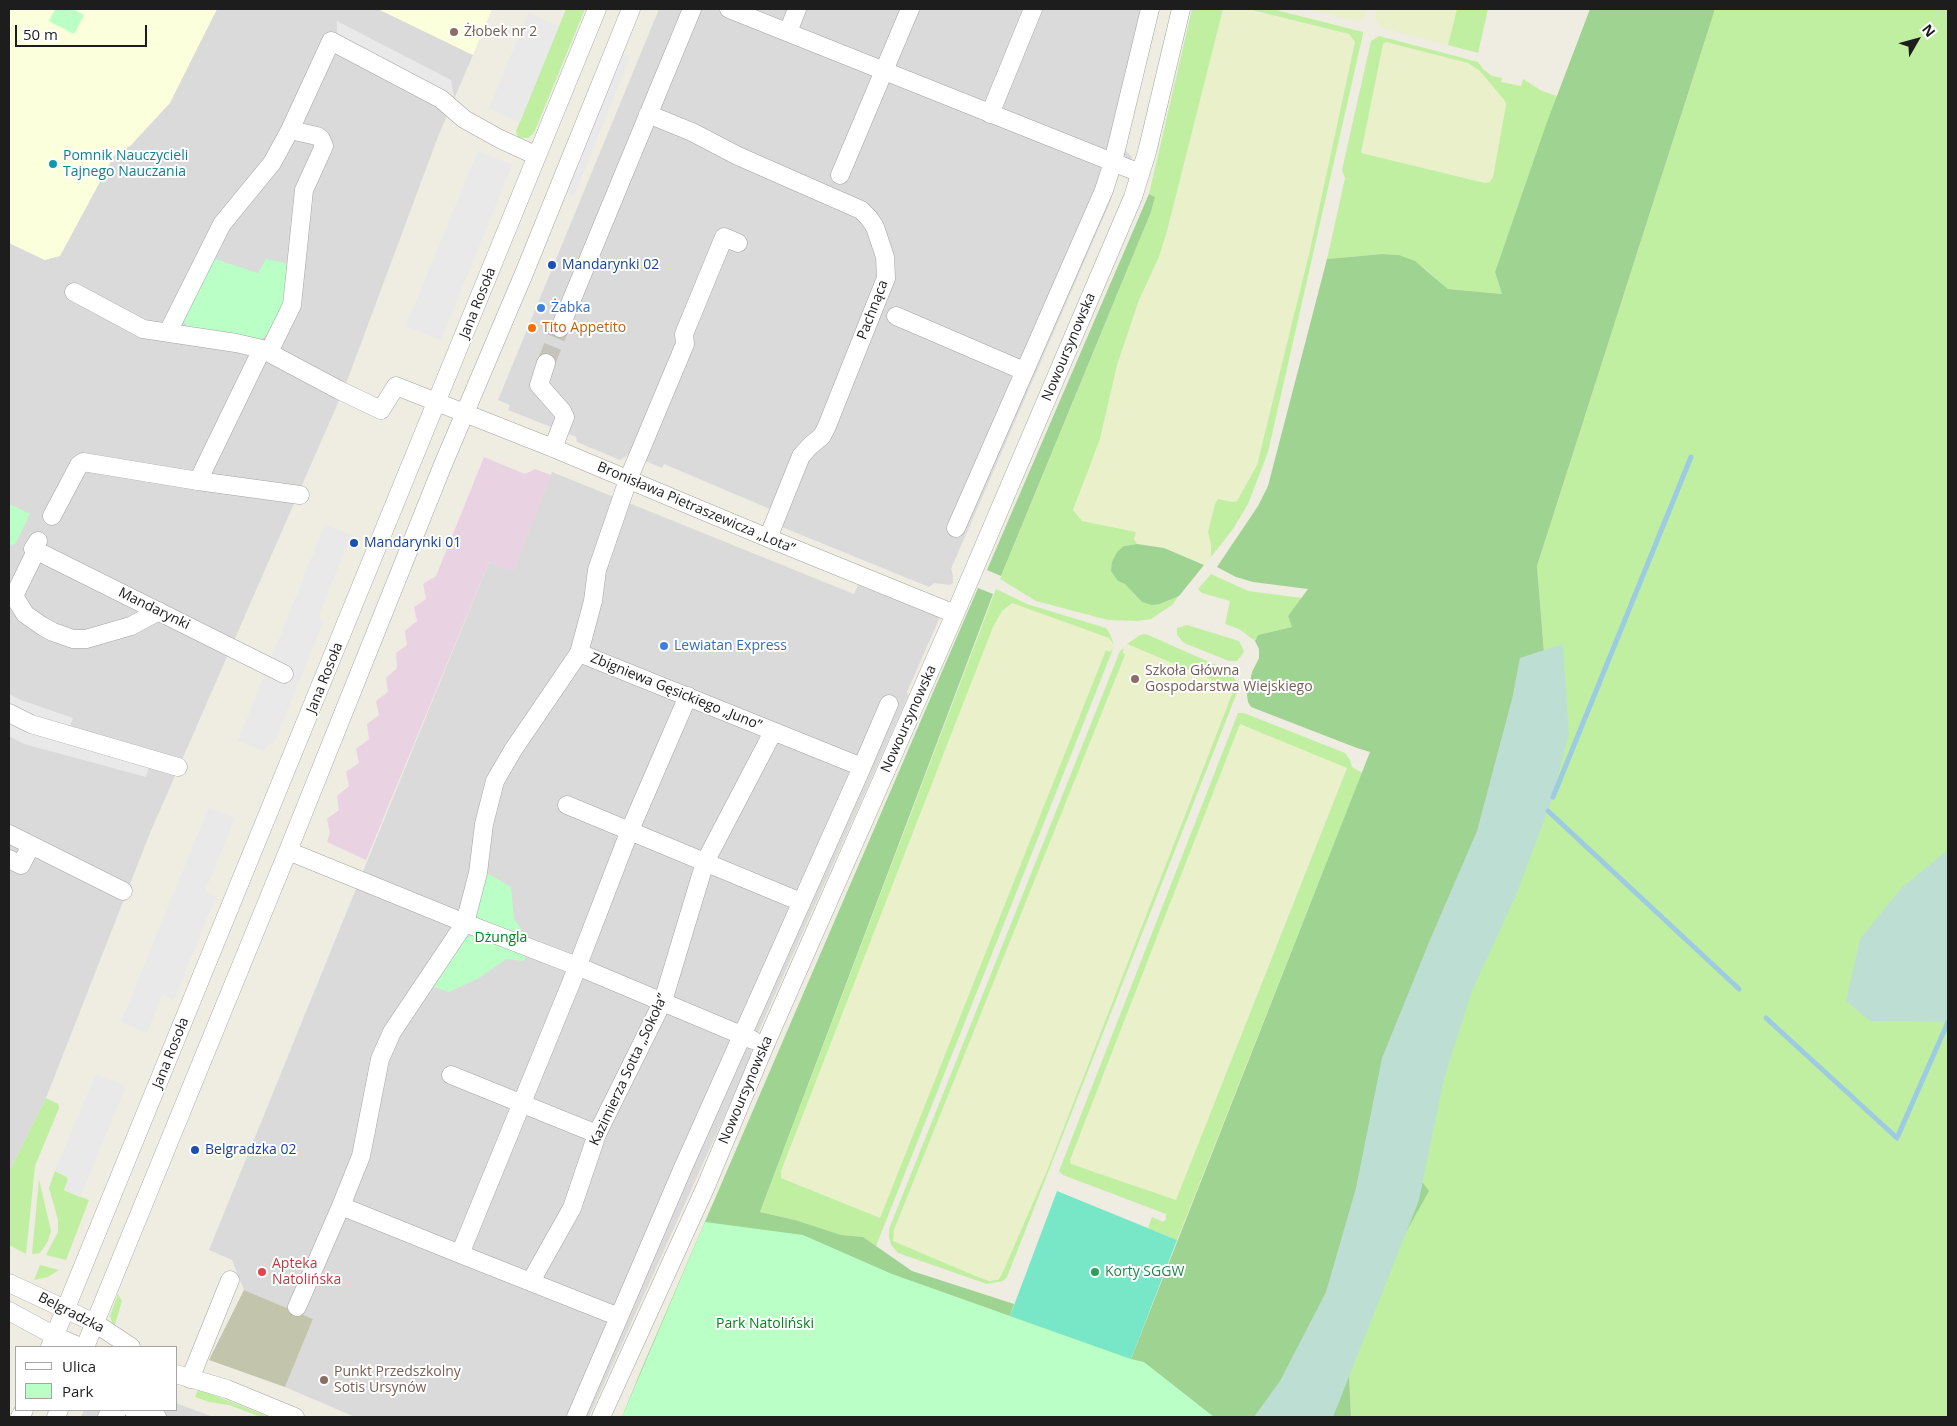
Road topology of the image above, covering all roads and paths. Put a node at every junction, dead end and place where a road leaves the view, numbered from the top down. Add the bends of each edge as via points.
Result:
1 (597, 9) edge
2 (632, 9) edge
3 (692, 9) edge
4 (729, 9) edge
5 (797, 9) edge
6 (910, 9) edge
7 (1033, 9) edge
8 (1150, 9) edge
9 (1181, 9) edge
10 (788, 32) junction
11 (885, 71) junction
12 (648, 114) junction
13 (990, 114) junction
14 (290, 130) junction
15 (537, 156) junction
16 (1113, 162) junction
17 (1140, 173) junction
18 (840, 175) dead end
19 (738, 242) dead end
20 (74, 292) dead end
21 (896, 316) dead end
22 (560, 328) tunnel mouth
23 (168, 332) junction
24 (265, 350) junction
25 (546, 363) tunnel mouth
26 (1024, 371) junction
27 (437, 403) junction
28 (464, 414) junction
29 (553, 448) junction
30 (628, 480) junction
31 (198, 481) junction
32 (300, 495) dead end
33 (52, 516) dead end
34 (956, 528) dead end
35 (768, 538) junction
36 (11, 597) edge
37 (159, 611) junction
38 (955, 614) junction
39 (580, 653) junction
40 (284, 674) dead end
41 (688, 696) junction
42 (889, 704) dead end
43 (9, 713) edge
44 (773, 732) junction
45 (178, 767) dead end
46 (862, 767) junction
47 (567, 805) dead end
48 (630, 830) junction
49 (9, 834) edge
50 (31, 845) junction
51 (288, 850) junction
52 (9, 859) edge
53 (705, 862) junction
54 (123, 891) dead end
55 (801, 902) junction
56 (465, 923) junction
57 (577, 966) junction
58 (662, 1001) junction
59 (743, 1034) junction
60 (766, 1045) junction
61 (451, 1075) dead end
62 (521, 1103) junction
63 (596, 1134) junction
64 (341, 1206) junction
65 (460, 1254) junction
66 (230, 1280) dead end
67 (531, 1281) junction
68 (9, 1283) edge
69 (297, 1307) dead end
70 (66, 1309) junction
71 (9, 1311) edge
72 (619, 1317) junction
73 (95, 1323) junction
74 (52, 1342) edge
75 (74, 1346) edge
76 (85, 1346) edge
77 (130, 1346) edge
78 (183, 1376) edge
79 (136, 1411) edge
80 (157, 1417) edge
81 (295, 1417) edge
82 (576, 1417) edge
83 (600, 1417) edge

1 - 15 street, Jana Rosoła
2 - 28 street
3 - 12 street
4 - 10 street
5 - 10 street
6 - 11 street
7 - 13 street
8 - 16 street
9 - 17 street, Nowoursynowska
10 - 11 street
11 - 13 street
11 - 18 street
12 - 22 street
12 - 35 street, Pachnąca via 861,210 875,227 885,257 886,278 827,426 822,436 801,456
13 - 16 street
14 - 15 street via 331,42 440,99 464,119 500,139
14 - 23 street via 272,163 222,224
14 - 24 street via 317,136 324,146 304,190 292,305
15 - 27 street, Jana Rosoła
16 - 17 street
16 - 26 street via 1104,190
17 - 38 street, Nowoursynowska via 1133,197
19 - 30 street via 724,237 684,334 685,344
20 - 23 street via 144,329
21 - 26 street
23 - 24 street
24 - 27 street, Bronisława Pietraszewicza „Lota” via 381,410 396,386
24 - 31 street
25 - 29 street via 539,384 564,417
26 - 34 street
27 - 28 street, Bronisława Pietraszewicza „Lota”
27 - 70 street, Jana Rosoła
28 - 29 street, Bronisława Pietraszewicza „Lota”
28 - 51 street
29 - 30 street, Bronisława Pietraszewicza „Lota”
30 - 35 street, Bronisława Pietraszewicza „Lota”
30 - 39 street via 597,570
31 - 32 street
31 - 33 street via 83,462
35 - 38 street, Bronisława Pietraszewicza „Lota”
36 - 37 street via 38,624 73,639 120,630
36 - 37 street, Mandarynki via 37,546
37 - 40 street, Mandarynki
38 - 60 street, Nowoursynowska
39 - 41 street, Zbigniewa Gęsickiego „Juno”
39 - 56 street via 513,750 496,781 484,824 478,873
41 - 44 street, Zbigniewa Gęsickiego „Juno”
41 - 48 street
42 - 46 street
43 - 45 street via 30,724
44 - 46 street, Zbigniewa Gęsickiego „Juno”
44 - 53 street, Kazimierza Sotta „Sokoła”
46 - 55 street
47 - 48 street
48 - 53 street
48 - 57 street
49 - 50 street
50 - 52 street via 21,865
50 - 54 street
51 - 56 street
51 - 73 street
53 - 55 street
53 - 58 street, Kazimierza Sotta „Sokoła”
55 - 59 street
56 - 57 street
56 - 64 street via 392,1032 380,1059 361,1156
57 - 58 street
57 - 62 street
58 - 59 street
58 - 63 street, Kazimierza Sotta „Sokoła”
59 - 60 street
59 - 72 street
60 - 83 street, Nowoursynowska via 706,1186
61 - 62 street
62 - 63 street
62 - 65 street
63 - 67 street, Kazimierza Sotta „Sokoła” via 572,1208
64 - 65 street
64 - 69 street
65 - 67 street
66 - 78 street
67 - 72 street
68 - 70 street, Belgradzka
70 - 73 street, Belgradzka
70 - 74 street, Jana Rosoła
71 - 74 street, Belgradzka
72 - 82 street
73 - 76 street
73 - 77 street, Belgradzka
74 - 75 street, Belgradzka
78 - 81 street via 227,1389
79 - 80 street

